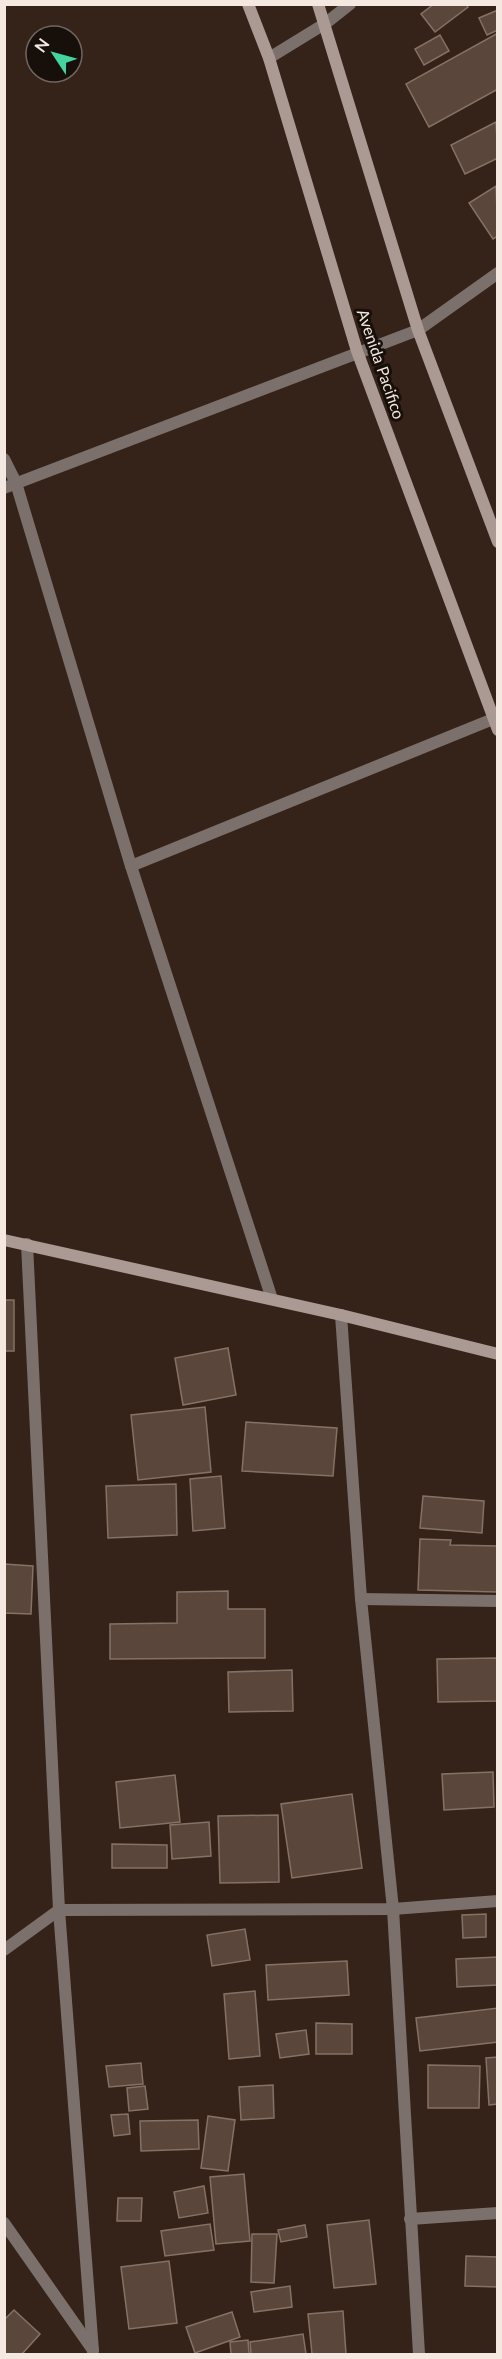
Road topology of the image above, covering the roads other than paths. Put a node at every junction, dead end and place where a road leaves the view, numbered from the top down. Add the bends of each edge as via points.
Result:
1 (248, 4) edge
2 (318, 4) edge
3 (350, 4) edge
4 (326, 23) junction
5 (269, 58) junction
6 (498, 273) edge
7 (418, 330) junction
8 (357, 351) junction
9 (4, 459) edge
10 (10, 486) edge
11 (498, 542) edge
12 (496, 722) edge
13 (131, 866) junction
14 (4, 1240) edge
15 (27, 1244) junction
16 (272, 1299) junction
17 (341, 1315) junction
18 (498, 1354) edge
19 (361, 1599) junction
20 (498, 1601) edge
21 (498, 1901) edge
22 (393, 1909) junction
23 (59, 1910) junction
24 (4, 1950) edge
25 (498, 2213) edge
26 (410, 2220) junction
27 (4, 2223) edge
28 (94, 2353) edge
29 (419, 2355) edge

1 - 5 main road, Avenida Pacifico
2 - 4 main road
3 - 4 street
4 - 5 street
4 - 7 main road
5 - 8 main road, Avenida Pacifico
6 - 7 street
7 - 8 street
7 - 11 main road
8 - 10 street
8 - 12 main road, Avenida Pacifico
9 - 10 street
10 - 13 street
12 - 13 street
13 - 16 street
14 - 15 main road
15 - 16 main road
15 - 23 street
16 - 17 main road
17 - 18 main road
17 - 19 street
19 - 20 street
19 - 22 street
21 - 22 street
22 - 23 street
22 - 26 street
23 - 24 street
23 - 28 street
25 - 26 street
26 - 29 street
27 - 28 street

